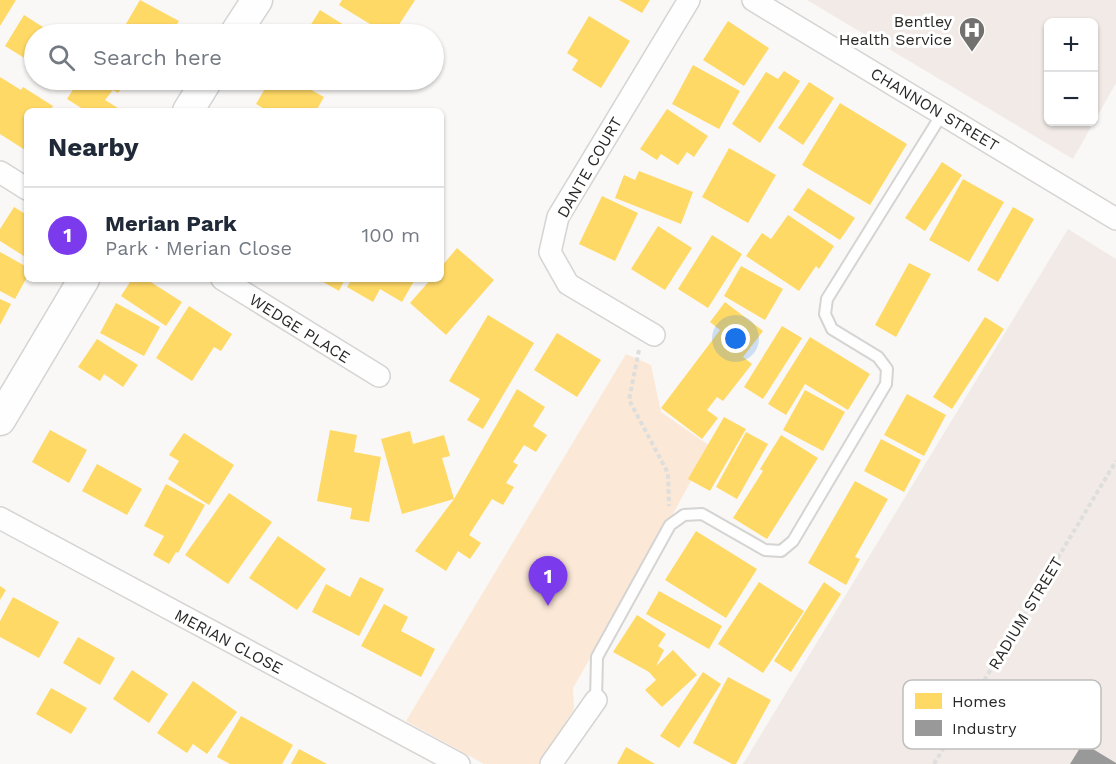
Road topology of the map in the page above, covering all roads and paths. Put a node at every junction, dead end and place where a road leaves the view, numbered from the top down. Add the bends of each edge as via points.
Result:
1 (256, 0) edge
2 (689, 0) edge
3 (753, 0) edge
4 (241, 24) edge
5 (201, 90) edge
6 (190, 108) edge
7 (942, 114) junction
8 (0, 172) edge
9 (24, 187) edge
10 (1116, 219) edge
11 (82, 282) edge
12 (227, 282) edge
13 (649, 332) joint
14 (379, 376) dead end
15 (0, 420) edge
16 (1116, 461) edge
17 (0, 518) edge
18 (670, 525) junction
19 (984, 680) edge
20 (596, 700) joint
21 (943, 749) edge
22 (459, 764) edge
23 (551, 764) edge
24 (934, 764) edge

1 - 4 street
2 - 13 street, DANTE COURT via 558,217 550,252 568,284
3 - 7 street, CHANNON STREET
5 - 6 street
7 - 10 street, CHANNON STREET
7 - 18 lane via 827,299 825,314 832,329 878,357 886,369 886,384 793,541 781,551 765,550 702,514 684,515
8 - 9 street
11 - 15 street
12 - 14 street, WEDGE PLACE
13 - 18 path via 629,400 668,473
16 - 19 path, RADIUM STREET
17 - 22 street, MERIAN CLOSE
18 - 20 lane via 597,657
20 - 23 street
21 - 24 path, RADIUM STREET

